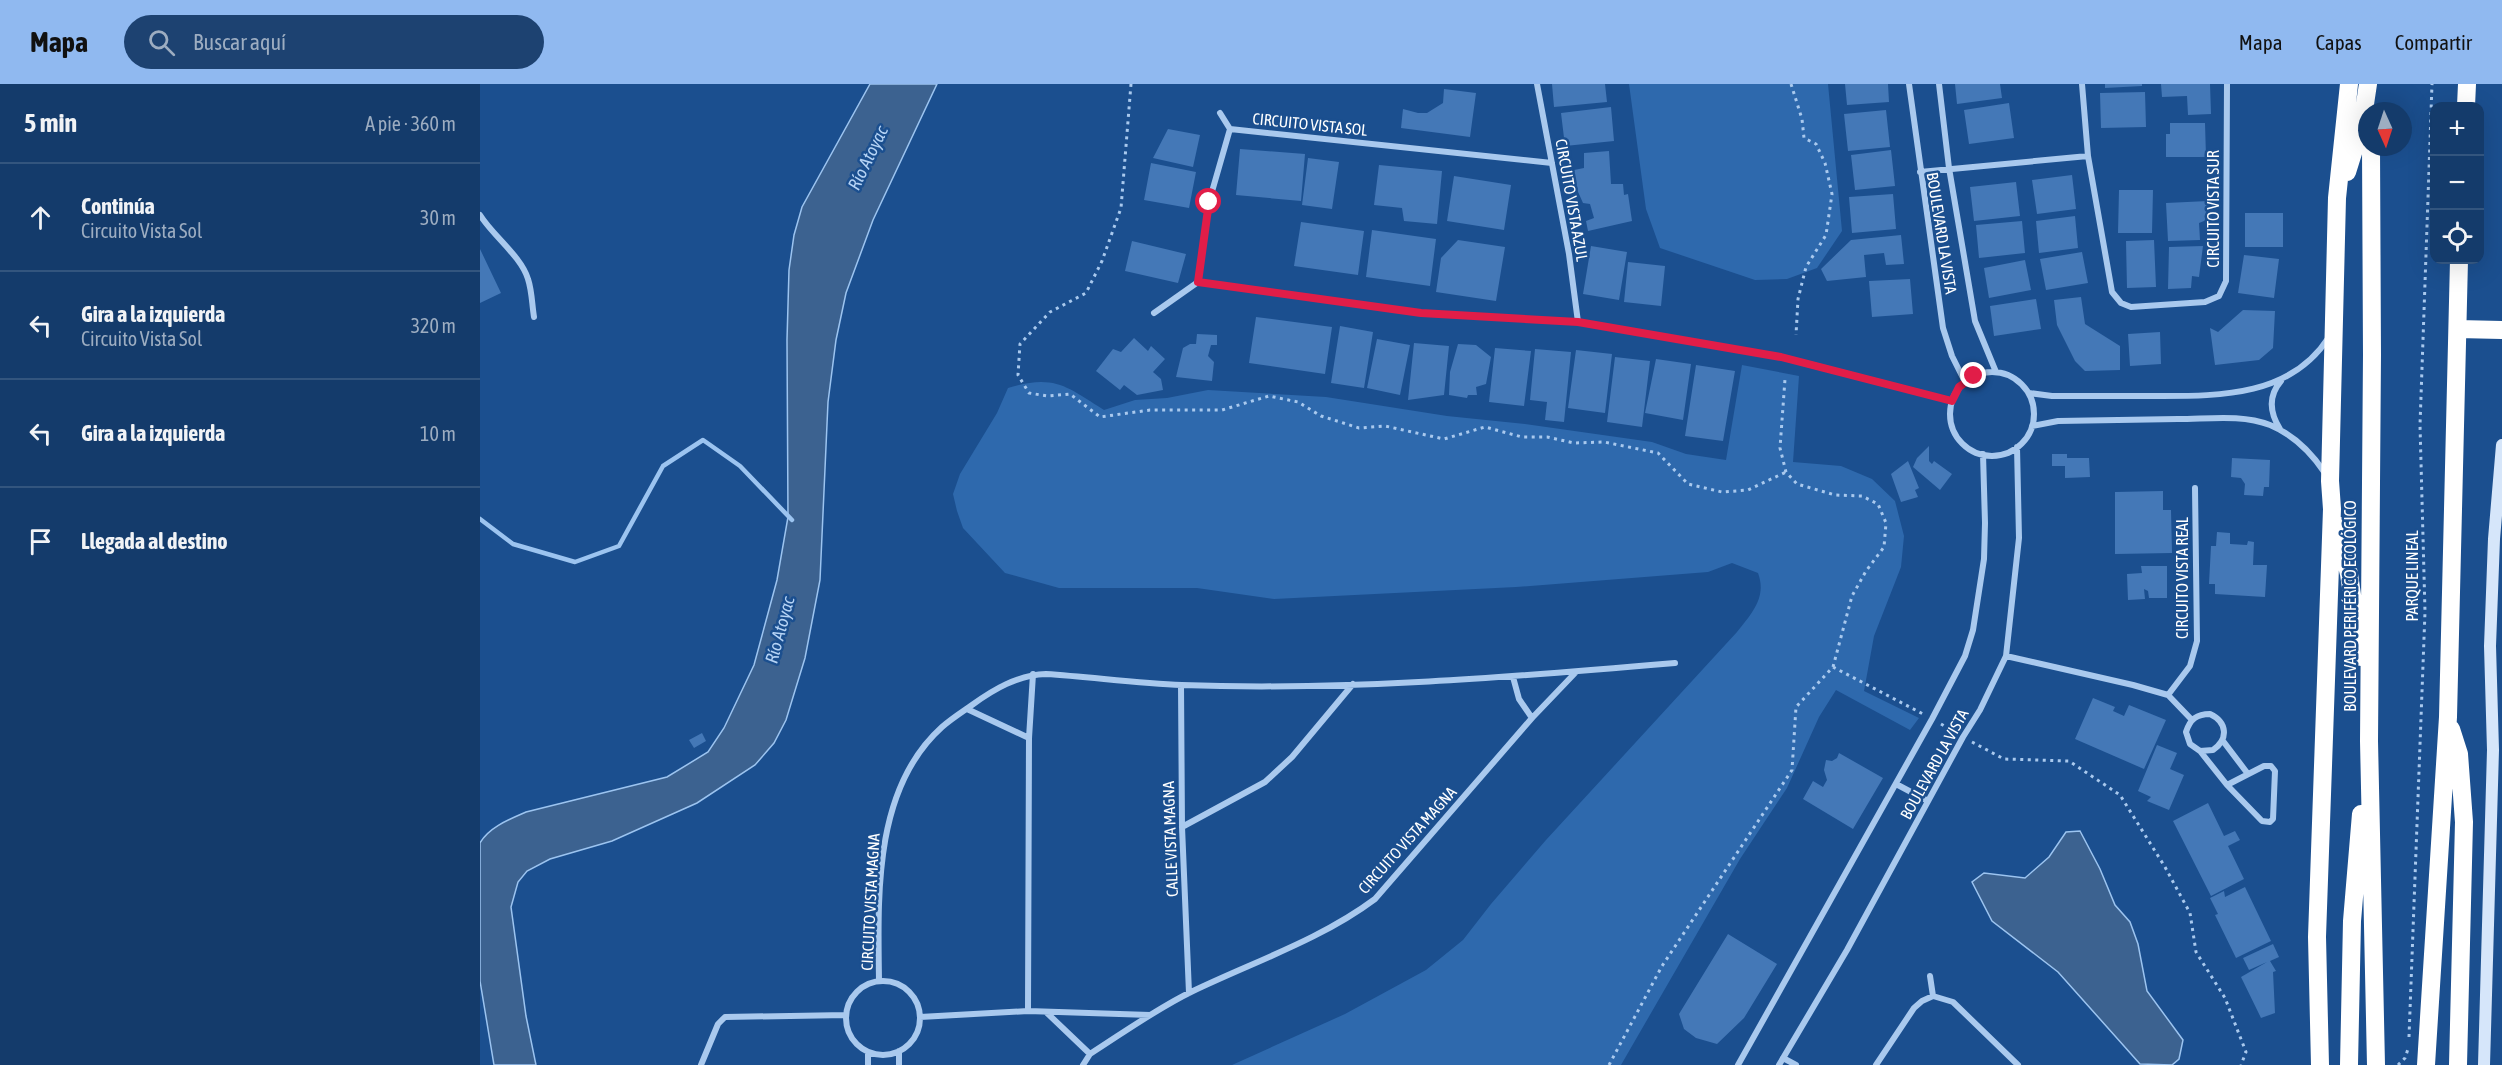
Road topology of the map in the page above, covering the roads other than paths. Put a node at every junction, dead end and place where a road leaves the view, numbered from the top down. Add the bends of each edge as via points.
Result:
1 (1538, 84) edge
2 (1909, 84) edge
3 (1939, 84) edge
4 (2082, 84) edge
5 (2227, 84) edge
6 (2349, 84) edge
7 (2369, 84) edge
8 (2467, 84) edge
9 (2370, 102) edge
10 (2466, 102) edge
11 (1220, 113) dead end
12 (1230, 129) junction
13 (2088, 156) junction
14 (2371, 156) edge
15 (1552, 163) junction
16 (1949, 168) junction
17 (1920, 172) junction
18 (2337, 198) junction
19 (480, 215) edge
20 (2459, 264) edge
21 (1198, 282) junction
22 (1154, 314) dead end
23 (534, 317) dead end
24 (1578, 322) junction
25 (2334, 329) junction
26 (2458, 329) junction
27 (2502, 330) edge
28 (1996, 372) junction
29 (2283, 378) junction
30 (1965, 382) junction
31 (2029, 393) junction
32 (1952, 401) junction
33 (2032, 426) junction
34 (2282, 431) junction
35 (2502, 445) edge
36 (2017, 447) junction
37 (1983, 454) junction
38 (2330, 482) junction
39 (2195, 488) dead end
40 (2332, 509) junction
41 (2006, 656) junction
42 (1676, 663) dead end
43 (1576, 671) junction
44 (1033, 674) junction
45 (1514, 676) junction
46 (1353, 684) junction
47 (1181, 685) junction
48 (2168, 695) junction
49 (2369, 696) junction
50 (967, 709) junction
51 (2448, 717) junction
52 (1532, 718) junction
53 (2192, 720) junction
54 (1029, 738) junction
55 (2223, 741) junction
56 (2369, 741) junction
57 (2200, 751) junction
58 (2248, 774) junction
59 (1896, 784) junction
60 (2227, 785) junction
61 (1928, 801) junction
62 (1182, 826) junction
63 (1930, 976) dead end
64 (879, 981) junction
65 (1189, 993) junction
66 (1933, 996) junction
67 (1028, 1011) junction
68 (1046, 1012) junction
69 (846, 1015) junction
70 (1151, 1015) junction
71 (920, 1017) junction
72 (898, 1051) junction
73 (868, 1052) junction
74 (1090, 1054) junction
75 (1783, 1058) junction
76 (701, 1065) edge
77 (868, 1065) edge
78 (899, 1065) edge
79 (1083, 1065) edge
80 (1738, 1065) edge
81 (1779, 1065) edge
82 (1796, 1065) edge
83 (1876, 1065) edge
84 (2018, 1065) edge
85 (2320, 1065) edge
86 (2349, 1065) edge
87 (2376, 1065) edge
88 (2426, 1065) edge
89 (2458, 1065) edge
90 (2484, 1065) edge

1 - 15 street, CIRCUITO VISTA AZUL
2 - 17 street, BOULEVARD LA VISTA
3 - 16 street, BOULEVARD LA VISTA
4 - 13 street, CIRCUITO VISTA SUR
5 - 13 street, CIRCUITO VISTA SUR via 2226,281 2219,296 2205,302 2131,307 2121,303 2112,292
6 - 18 highway
7 - 9 highway
7 - 18 highway via 2362,124
8 - 10 highway
11 - 12 street
12 - 15 street, CIRCUITO VISTA SOL
12 - 21 street, CIRCUITO VISTA SOL via 1209,202
13 - 16 street
14 - 49 highway, BOULEVARD PERIFÉRICO ECOLÓGICO
15 - 24 street, CIRCUITO VISTA AZUL
16 - 17 street
16 - 28 street, BOULEVARD LA VISTA via 1975,321
17 - 30 street, BOULEVARD LA VISTA via 1943,328
18 - 25 highway
19 - 23 street via 521,264 528,279
20 - 26 highway
21 - 22 street
21 - 24 street via 1421,313
24 - 32 street via 1781,357
25 - 29 street via 2312,357
25 - 38 highway
26 - 27 highway
26 - 51 highway
28 - 30 street
28 - 31 street via 2015,379
29 - 31 street via 2248,391 2211,396
29 - 34 street via 2271,404
30 - 32 street
31 - 33 street via 2034,412
32 - 37 street via 1950,412 1956,434 1963,443
33 - 34 street via 2058,421 2211,418 2255,421
33 - 36 street
34 - 38 street via 2304,447
35 - 90 street via 2490,646 2493,750
36 - 37 street via 2006,453
36 - 41 street, BOULEVARD LA VISTA via 2019,538
37 - 59 street, BOULEVARD LA VISTA via 1984,559 1973,630 1965,656
38 - 40 highway
39 - 48 street, CIRCUITO VISTA REAL via 2197,641 2190,666
40 - 49 highway via 2346,557
40 - 85 highway via 2317,937
41 - 48 street
41 - 61 street, BOULEVARD LA VISTA
42 - 43 street, CIRCUITO VISTA MAGNA
43 - 45 street, CIRCUITO VISTA MAGNA
43 - 52 street, CIRCUITO VISTA MAGNA
44 - 47 street, CIRCUITO VISTA MAGNA
44 - 50 street, CIRCUITO VISTA MAGNA via 1009,682
44 - 54 street
45 - 46 street, CIRCUITO VISTA MAGNA
45 - 52 street via 1519,699
46 - 47 street, CIRCUITO VISTA MAGNA
46 - 62 street via 1292,757 1265,782
47 - 62 street, CALLE VISTA MAGNA
48 - 53 street
49 - 56 highway, BOULEVARD PERIFÉRICO ECOLÓGICO
50 - 54 street
50 - 64 street, CIRCUITO VISTA MAGNA via 925,747 897,795 883,860
51 - 88 highway
51 - 89 highway via 2459,754 2464,822
52 - 65 street, CIRCUITO VISTA MAGNA via 1375,899 1324,932
53 - 55 street via 2203,714 2216,717 2224,728
53 - 57 street via 2187,738
54 - 67 street
55 - 57 street via 2213,750
55 - 58 street
56 - 86 highway via 2356,860
56 - 87 highway, BOULEVARD PERIFÉRICO ECOLÓGICO
57 - 60 street
58 - 60 street
58 - 60 street via 2264,766 2274,769 2274,815 2270,822 2262,821
59 - 61 street
59 - 80 street, BOULEVARD LA VISTA
61 - 75 street, BOULEVARD LA VISTA
62 - 65 street, CALLE VISTA MAGNA
63 - 66 street
64 - 69 street via 857,992
64 - 71 street via 891,982 912,994
65 - 70 street, CIRCUITO VISTA MAGNA
66 - 83 street via 1914,1008
66 - 84 street via 1953,1002
67 - 68 street
67 - 71 street
68 - 70 street
68 - 74 street
69 - 73 street via 851,1037
69 - 76 street via 724,1017
70 - 74 street, CIRCUITO VISTA MAGNA
71 - 72 street via 915,1037
72 - 73 street
72 - 78 street
73 - 77 street
74 - 79 street, CIRCUITO VISTA MAGNA
75 - 81 street, BOULEVARD LA VISTA
75 - 82 street

